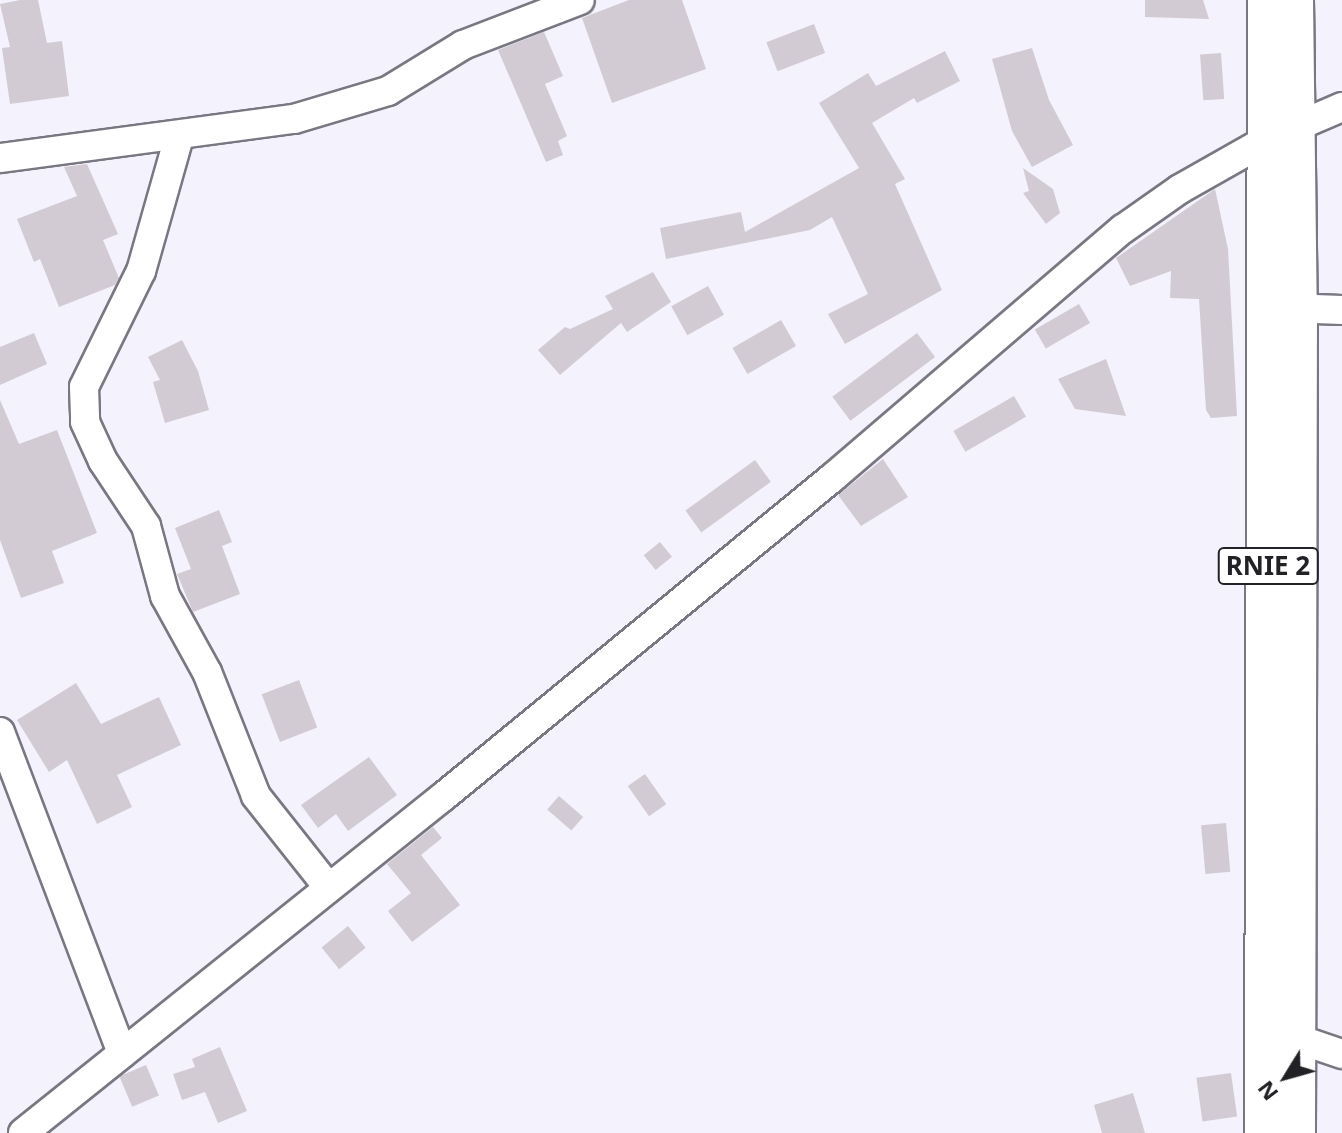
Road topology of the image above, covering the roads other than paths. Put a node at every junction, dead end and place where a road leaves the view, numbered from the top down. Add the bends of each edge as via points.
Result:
1 (580, 0) edge
2 (1270, 0) edge
3 (1299, 0) edge
4 (1342, 107) edge
5 (1285, 132) junction
6 (179, 137) junction
7 (0, 158) edge
8 (1286, 308) junction
9 (1342, 310) edge
10 (0, 732) edge
11 (329, 888) junction
12 (1283, 1034) junction
13 (122, 1054) junction
14 (1342, 1054) edge
15 (23, 1133) edge
16 (1267, 1133) edge
17 (1301, 1133) edge

1 - 6 street via 463,45 388,91 294,119
2 - 5 highway, RNIE 2 / RNIE 2
3 - 5 street
4 - 5 street
5 - 8 highway, RNIE 2 / RNIE 2
5 - 11 street via 1180,189 1123,229 820,488
6 - 7 street
6 - 11 street via 141,271 84,387 85,422 103,461 146,526 165,596 207,672 256,796
8 - 9 street
8 - 12 highway, RNIE 2 / RNIE 2
10 - 13 street
11 - 13 street
12 - 14 street
12 - 16 highway, RNIE 2 / RNIE 2
12 - 17 street
13 - 15 street

